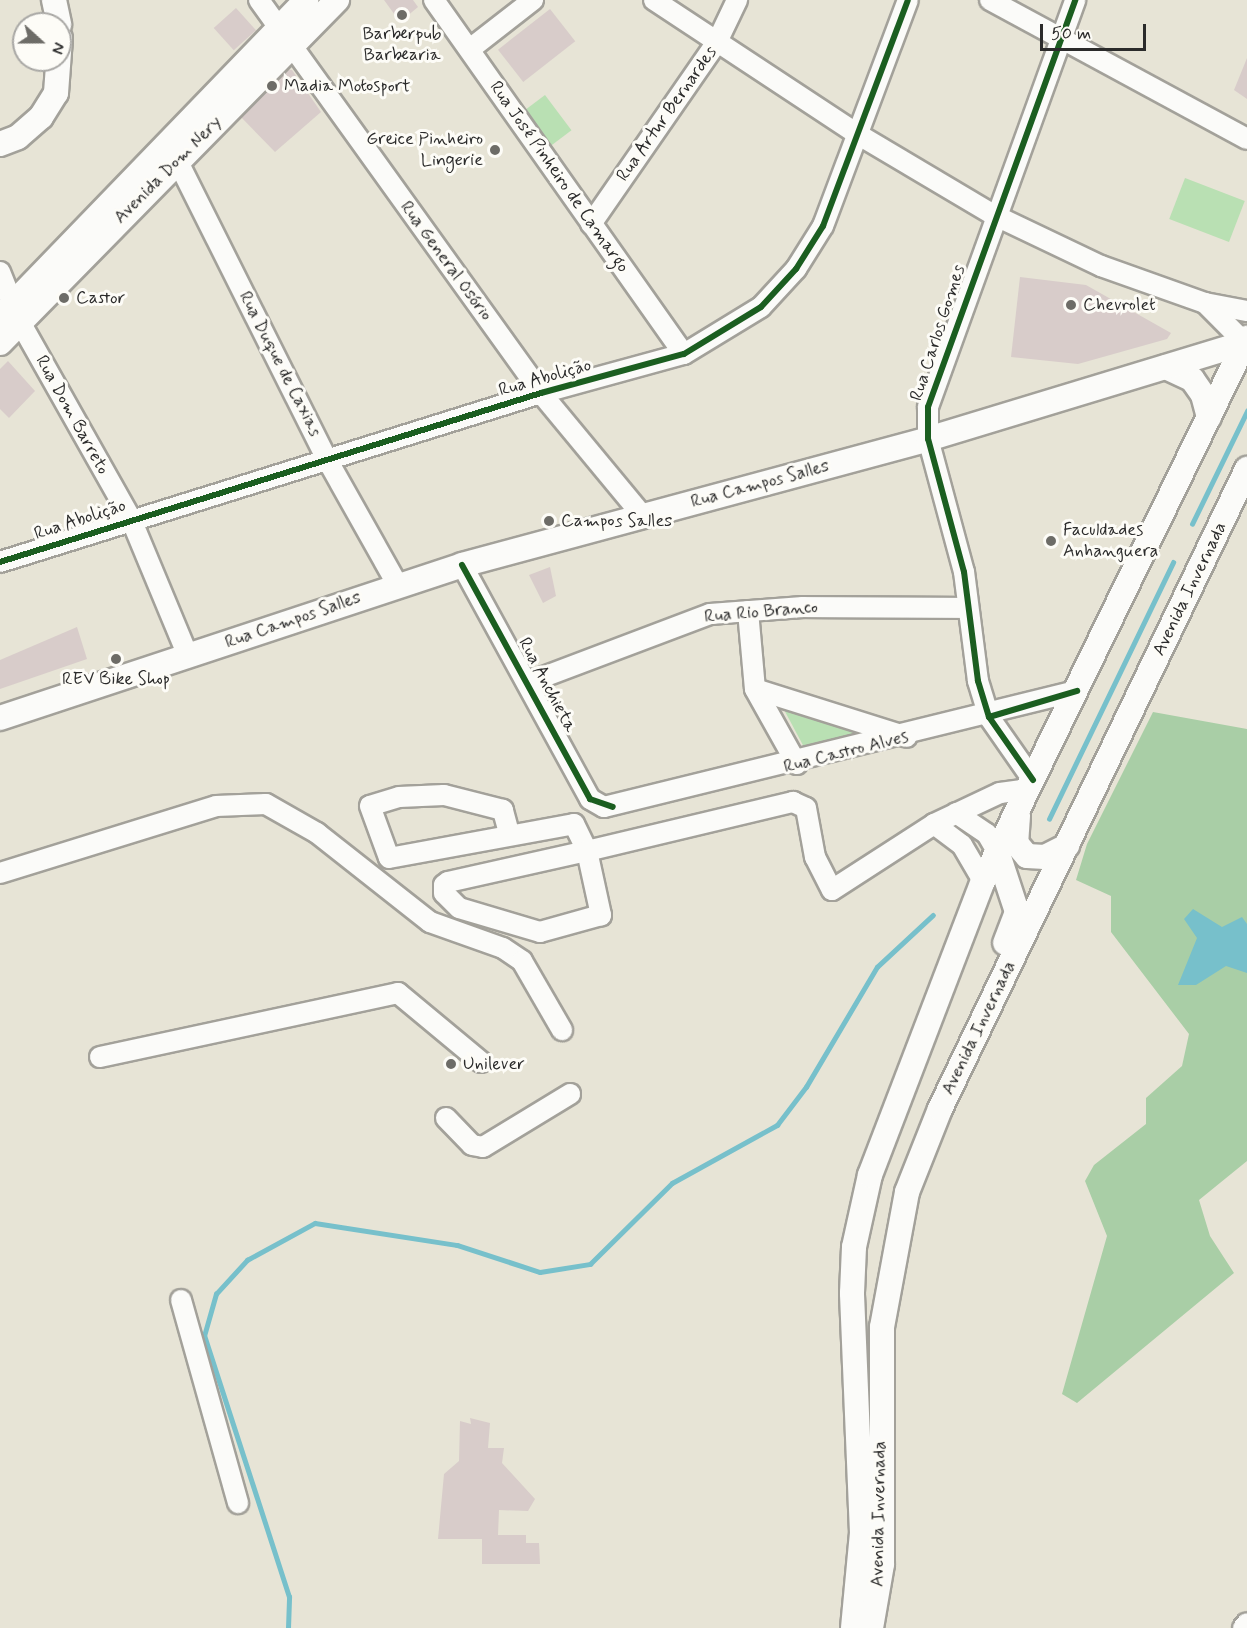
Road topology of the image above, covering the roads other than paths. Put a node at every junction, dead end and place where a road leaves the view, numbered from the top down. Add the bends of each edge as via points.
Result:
1 (259, 0) edge
2 (306, 0) edge
3 (337, 0) edge
4 (434, 0) edge
5 (533, 0) edge
6 (654, 0) edge
7 (737, 0) edge
8 (908, 0) edge
9 (990, 0) edge
10 (1075, 0) edge
11 (278, 26) junction
12 (1061, 36) junction
13 (717, 42) junction
14 (292, 46) junction
15 (470, 49) junction
16 (58, 72) edge
17 (859, 135) junction
18 (1247, 139) edge
19 (0, 144) edge
20 (173, 151) junction
21 (994, 215) junction
22 (591, 224) junction
23 (0, 272) edge
24 (1205, 303) junction
25 (1247, 311) edge
26 (11, 315) edge
27 (1246, 341) edge
28 (0, 343) edge
29 (684, 354) junction
30 (1166, 367) junction
31 (541, 393) junction
32 (1209, 417) junction
33 (928, 439) junction
34 (328, 461) junction
35 (1247, 469) edge
36 (642, 515) junction
37 (131, 519) junction
38 (0, 562) edge
39 (462, 565) junction
40 (397, 585) junction
41 (968, 608) junction
42 (748, 611) junction
43 (188, 656) junction
44 (530, 682) junction
45 (755, 689) junction
46 (1077, 691) junction
47 (989, 717) junction
48 (0, 718) edge
49 (908, 737) junction
50 (797, 764) junction
51 (1027, 792) junction
52 (613, 807) joint
53 (956, 813) junction
54 (934, 824) junction
55 (509, 833) junction
56 (1067, 846) junction
57 (588, 851) junction
58 (997, 851) junction
59 (0, 873) edge
60 (983, 881) junction
61 (1011, 887) junction
62 (988, 1009) junction
63 (562, 1030) dead end
64 (100, 1057) dead end
65 (481, 1062) dead end
66 (570, 1094) dead end
67 (446, 1118) dead end
68 (870, 1174) junction
69 (907, 1192) junction
70 (854, 1264) junction
71 (181, 1300) dead end
72 (882, 1349) junction
73 (238, 1503) dead end
74 (1247, 1623) edge
75 (852, 1628) edge
76 (871, 1628) edge
77 (1243, 1628) edge

1 - 11 street, Rua General Osório
2 - 11 main road, Avenida Dom Nery
3 - 14 main road, Avenida Dom Nery
4 - 15 street, Rua José Pinheiro de Camargo
5 - 15 street
6 - 13 street
7 - 13 street, Rua Artur Bernardes
8 - 17 street, Rua Abolição
9 - 12 street
10 - 12 street, Rua Carlos Gomes
11 - 14 street, Rua General Osório
11 - 20 main road, Avenida Dom Nery
12 - 18 street
12 - 21 street, Rua Carlos Gomes
13 - 17 street
13 - 22 street, Rua Artur Bernardes
14 - 20 main road, Avenida Dom Nery
14 - 31 street, Rua General Osório
15 - 22 street, Rua José Pinheiro de Camargo
16 - 19 main road via 56,93 41,117 18,137
17 - 21 street
17 - 29 street, Rua Abolição via 823,226 796,269 761,307
20 - 26 main road, Avenida Dom Nery
20 - 34 street, Rua Duque de Caxias
21 - 24 street via 1101,266
21 - 33 street, Rua Carlos Gomes via 933,383
22 - 29 street, Rua José Pinheiro de Camargo
23 - 26 street, Rua Dom Barreto
24 - 25 street
24 - 27 street
26 - 28 main road, Avenida Dom Nery
26 - 37 street, Rua Dom Barreto
27 - 30 main road, Rua Campos Salles
27 - 32 main road, Avenida Invernada
29 - 31 street, Rua Abolição
30 - 32 main road via 1191,379
30 - 33 main road, Rua Campos Salles
31 - 34 street, Rua Abolição
31 - 36 street, Rua General Osório
32 - 46 main road, Avenida Invernada
33 - 36 main road, Rua Campos Salles
33 - 41 street, Rua Carlos Gomes via 964,572
34 - 37 street, Rua Abolição
34 - 40 street, Rua Duque de Caxias
35 - 56 main road, Avenida Invernada
36 - 39 main road, Rua Campos Salles
37 - 38 street, Rua Abolição
37 - 43 street, Rua Dom Barreto
39 - 40 main road, Rua Campos Salles
39 - 44 street, Rua Anchieta
40 - 43 main road, Rua Campos Salles
41 - 42 street, Rua Rio Branco
41 - 47 street, Rua Carlos Gomes via 978,681
42 - 44 street, Rua Rio Branco via 673,624
42 - 45 street
43 - 48 main road, Rua Campos Salles
44 - 52 street, Rua Anchieta via 590,799
45 - 49 street
45 - 50 street
46 - 47 street, Rua Castro Alves
46 - 51 main road, Avenida Invernada
47 - 49 street, Rua Castro Alves
47 - 51 street, Rua Carlos Gomes
49 - 50 street, Rua Castro Alves
50 - 52 street, Rua Castro Alves
51 - 53 street via 1000,793
51 - 56 main road via 1016,843 1027,856 1045,857
51 - 58 main road, Avenida Invernada
53 - 54 street
53 - 58 street via 987,834
54 - 57 street via 832,890 815,857 809,816 801,804
54 - 60 street via 962,845
55 - 55 street via 504,810 444,795 399,797 370,806 389,858
55 - 57 street via 569,822 579,828
56 - 62 main road, Avenida Invernada
57 - 57 street via 602,911 597,919 531,931 459,908 444,893 448,882
58 - 60 main road, Avenida Invernada
58 - 61 main road
59 - 63 street via 216,806 266,804 317,833 430,922 503,948 522,962
60 - 61 main road
60 - 68 main road, Avenida Invernada
61 - 62 main road via 1017,912 994,967
62 - 69 main road, Avenida Invernada
64 - 65 street via 398,993
66 - 67 street via 483,1147 472,1145
68 - 69 main road via 881,1186
68 - 70 main road, Avenida Invernada
69 - 72 main road, Avenida Invernada via 888,1275
70 - 72 main road via 869,1348
70 - 75 main road, Avenida Invernada via 862,1533
71 - 73 street
72 - 76 main road, Avenida Invernada via 882,1564
74 - 77 street

